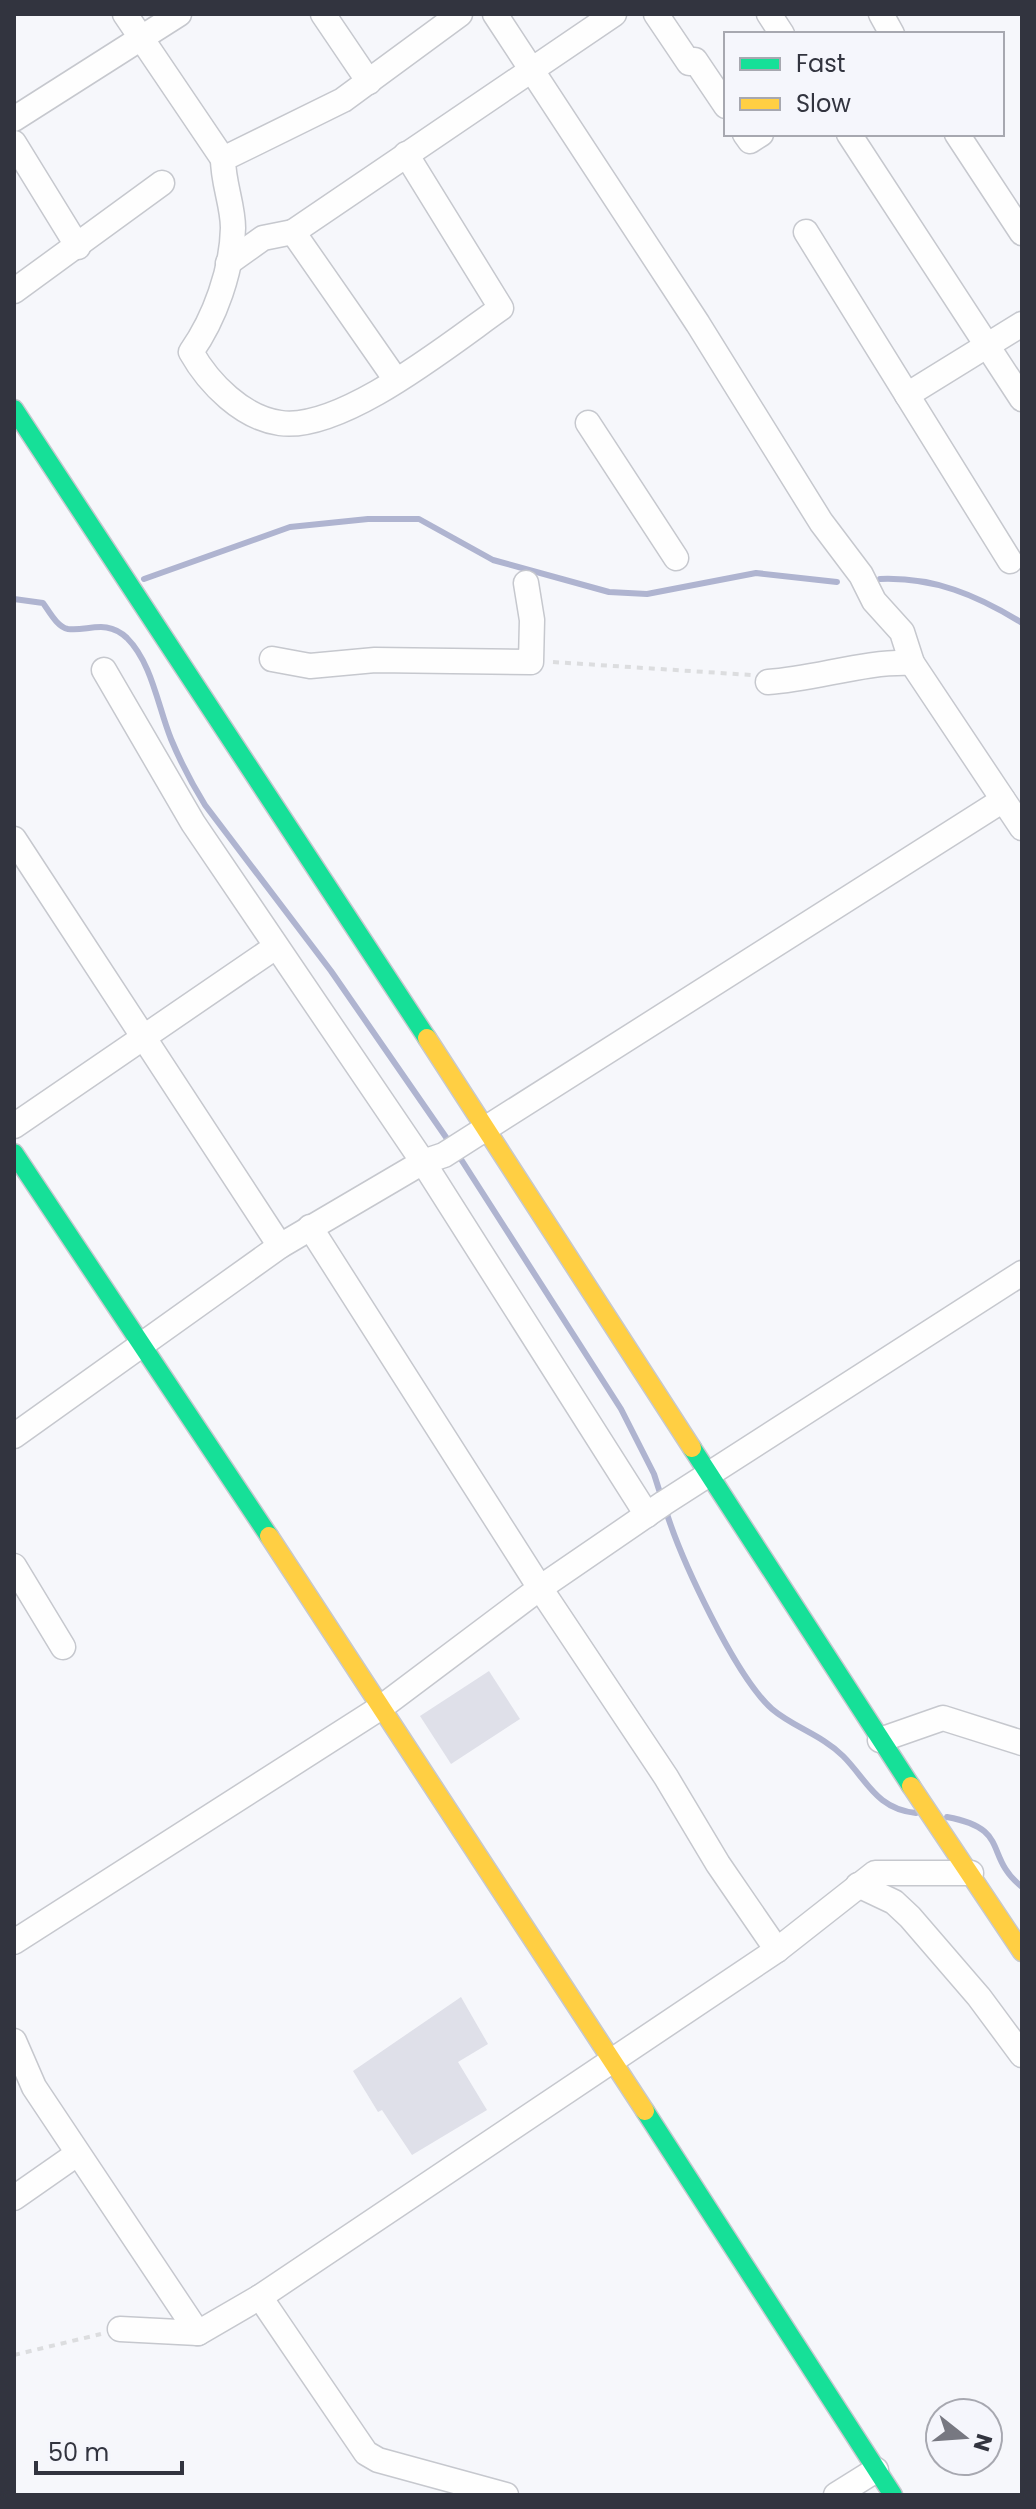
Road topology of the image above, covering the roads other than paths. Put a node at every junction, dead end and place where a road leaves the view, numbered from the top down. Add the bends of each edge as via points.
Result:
1 (125, 14) edge
2 (179, 14) edge
3 (323, 14) edge
4 (460, 14) edge
5 (495, 14) edge
6 (614, 14) edge
7 (656, 14) edge
8 (769, 14) edge
9 (881, 14) edge
10 (781, 32) edge
11 (891, 32) edge
12 (141, 38) junction
13 (530, 72) junction
14 (369, 82) junction
15 (724, 103) edge
16 (14, 119) edge
17 (850, 136) edge
18 (958, 136) edge
19 (14, 143) edge
20 (406, 154) junction
21 (223, 159) junction
22 (162, 183) dead end
23 (293, 232) junction
24 (806, 232) dead end
25 (1022, 233) edge
26 (78, 247) junction
27 (228, 263) junction
28 (14, 291) edge
29 (1022, 324) edge
30 (986, 343) junction
31 (396, 380) junction
32 (907, 395) junction
33 (1022, 399) edge
34 (14, 409) edge
35 (588, 423) dead end
36 (676, 558) dead end
37 (1010, 561) dead end
38 (526, 583) dead end
39 (272, 659) dead end
40 (912, 663) junction
41 (104, 670) dead end
42 (768, 682) road end
43 (1003, 800) junction
44 (1022, 828) edge
45 (14, 839) edge
46 (274, 948) junction
47 (144, 1038) junction
48 (14, 1126) edge
49 (486, 1128) junction
50 (14, 1153) edge
51 (423, 1162) junction
52 (310, 1227) junction
53 (280, 1246) junction
54 (1022, 1273) edge
55 (142, 1343) junction
56 (14, 1436) edge
57 (709, 1473) junction
58 (647, 1515) junction
59 (14, 1566) edge
60 (540, 1588) junction
61 (63, 1647) dead end
62 (383, 1706) junction
63 (880, 1740) junction
64 (1022, 1743) edge
65 (971, 1873) junction
66 (858, 1885) junction
67 (14, 1942) edge
68 (777, 1950) junction
69 (1022, 1952) edge
70 (14, 2041) edge
71 (1022, 2055) edge
72 (615, 2060) junction
73 (77, 2154) junction
74 (14, 2198) edge
75 (260, 2297) junction
76 (120, 2329) road end
77 (198, 2333) junction
78 (876, 2470) junction
79 (506, 2495) edge
80 (836, 2495) edge
81 (893, 2495) edge

1 - 12 street
2 - 12 street
3 - 14 street
4 - 14 street
5 - 13 street
6 - 13 street
7 - 15 street
8 - 10 street
9 - 11 street
12 - 16 street
12 - 21 street
13 - 20 street
13 - 40 street via 698,324 821,522 874,601 902,632
14 - 21 street
17 - 30 street
18 - 25 street
19 - 26 street
20 - 23 street
20 - 31 street via 501,308
21 - 27 street via 233,227
22 - 26 street
23 - 27 street via 263,238
23 - 31 street
24 - 32 street
26 - 28 street
27 - 31 street via 207,328 191,352 219,390 247,411 284,424 318,418 357,405
29 - 30 street
30 - 32 street
30 - 33 street
32 - 37 street
34 - 49 street
35 - 36 street
38 - 39 street via 531,662 375,660 310,666
40 - 42 street
40 - 43 street
41 - 46 street
43 - 44 street
43 - 49 street
45 - 47 street
46 - 47 street
46 - 51 street
47 - 48 street
47 - 53 street
49 - 51 street
49 - 57 street
50 - 55 street
51 - 52 street
51 - 58 street
52 - 53 street
52 - 60 street
53 - 55 street
54 - 57 street
55 - 56 street
55 - 62 street
57 - 58 street
57 - 63 street
58 - 60 street
59 - 61 street
60 - 62 street
60 - 68 street
62 - 67 street
62 - 72 street
63 - 64 street via 943,1718
63 - 65 street
65 - 66 street via 875,1873
65 - 69 street
66 - 68 street
66 - 71 street via 894,1902 910,1917
68 - 72 street
70 - 73 street via 34,2087
72 - 75 street
72 - 78 street
73 - 74 street
73 - 77 street
75 - 77 street
75 - 79 street via 366,2453
76 - 77 street
78 - 80 street
78 - 81 street

